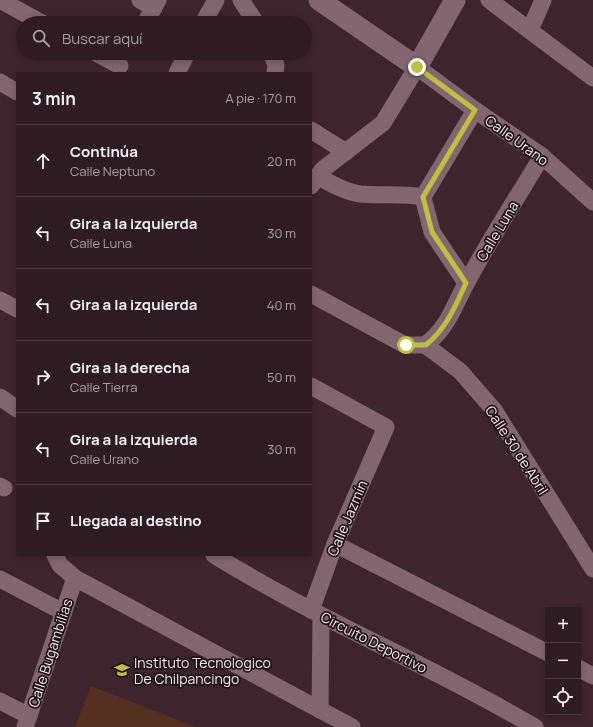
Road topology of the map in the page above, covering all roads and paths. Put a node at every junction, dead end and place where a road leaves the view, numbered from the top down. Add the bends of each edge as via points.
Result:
1 (0, 0) edge
2 (216, 0) edge
3 (241, 0) edge
4 (318, 0) edge
5 (455, 0) edge
6 (489, 0) edge
7 (543, 0) edge
8 (151, 3) edge
9 (29, 16) edge
10 (147, 16) edge
11 (207, 16) edge
12 (251, 16) edge
13 (530, 30) junction
14 (184, 60) edge
15 (274, 60) edge
16 (417, 67) junction
17 (178, 72) edge
18 (276, 72) edge
19 (593, 78) edge
20 (0, 82) edge
21 (16, 91) edge
22 (475, 110) junction
23 (312, 131) edge
24 (346, 152) junction
25 (542, 156) junction
26 (314, 181) edge
27 (423, 197) junction
28 (593, 202) edge
29 (466, 283) junction
30 (312, 295) edge
31 (0, 300) edge
32 (16, 308) edge
33 (426, 345) junction
34 (312, 387) edge
35 (0, 397) edge
36 (16, 408) edge
37 (335, 544) junction
38 (56, 556) edge
39 (218, 556) edge
40 (239, 562) edge
41 (593, 568) edge
42 (75, 578) junction
43 (0, 579) edge
44 (63, 612) junction
45 (316, 613) junction
46 (545, 651) edge
47 (581, 670) edge
48 (593, 676) edge
49 (0, 701) edge
50 (320, 710) junction
51 (27, 721) edge
52 (352, 727) edge
53 (535, 727) edge

1 - 9 street
2 - 11 street
3 - 12 street
4 - 16 street, Calle Urano
5 - 16 street
6 - 13 street
7 - 13 street
8 - 10 street
13 - 19 street
14 - 17 street
15 - 18 street
16 - 22 street, Calle Urano
16 - 24 street via 383,123
20 - 21 street
22 - 25 street, Calle Urano
22 - 27 street
23 - 24 street
24 - 26 street
25 - 28 street, Calle Urano
25 - 29 street, Calle Luna
26 - 27 street via 359,194
27 - 29 street via 432,232
29 - 33 street, Calle Luna via 448,321 437,336
30 - 33 street via 406,345
31 - 32 street
33 - 41 street, Calle 30 de Abril via 460,371 494,410
34 - 37 street, Calle Jazmín via 386,427
35 - 36 street
37 - 45 street, Calle Jazmín
37 - 46 street
38 - 42 street via 60,565
39 - 40 street, Circuito Deportivo
40 - 45 street, Circuito Deportivo
42 - 44 street, Calle Bugambilias
42 - 50 street
43 - 44 street
44 - 51 street, Calle Bugambilias
45 - 50 street, Calle Jazmín
45 - 53 street, Circuito Deportivo via 492,702
47 - 48 street
49 - 51 street
50 - 52 street

